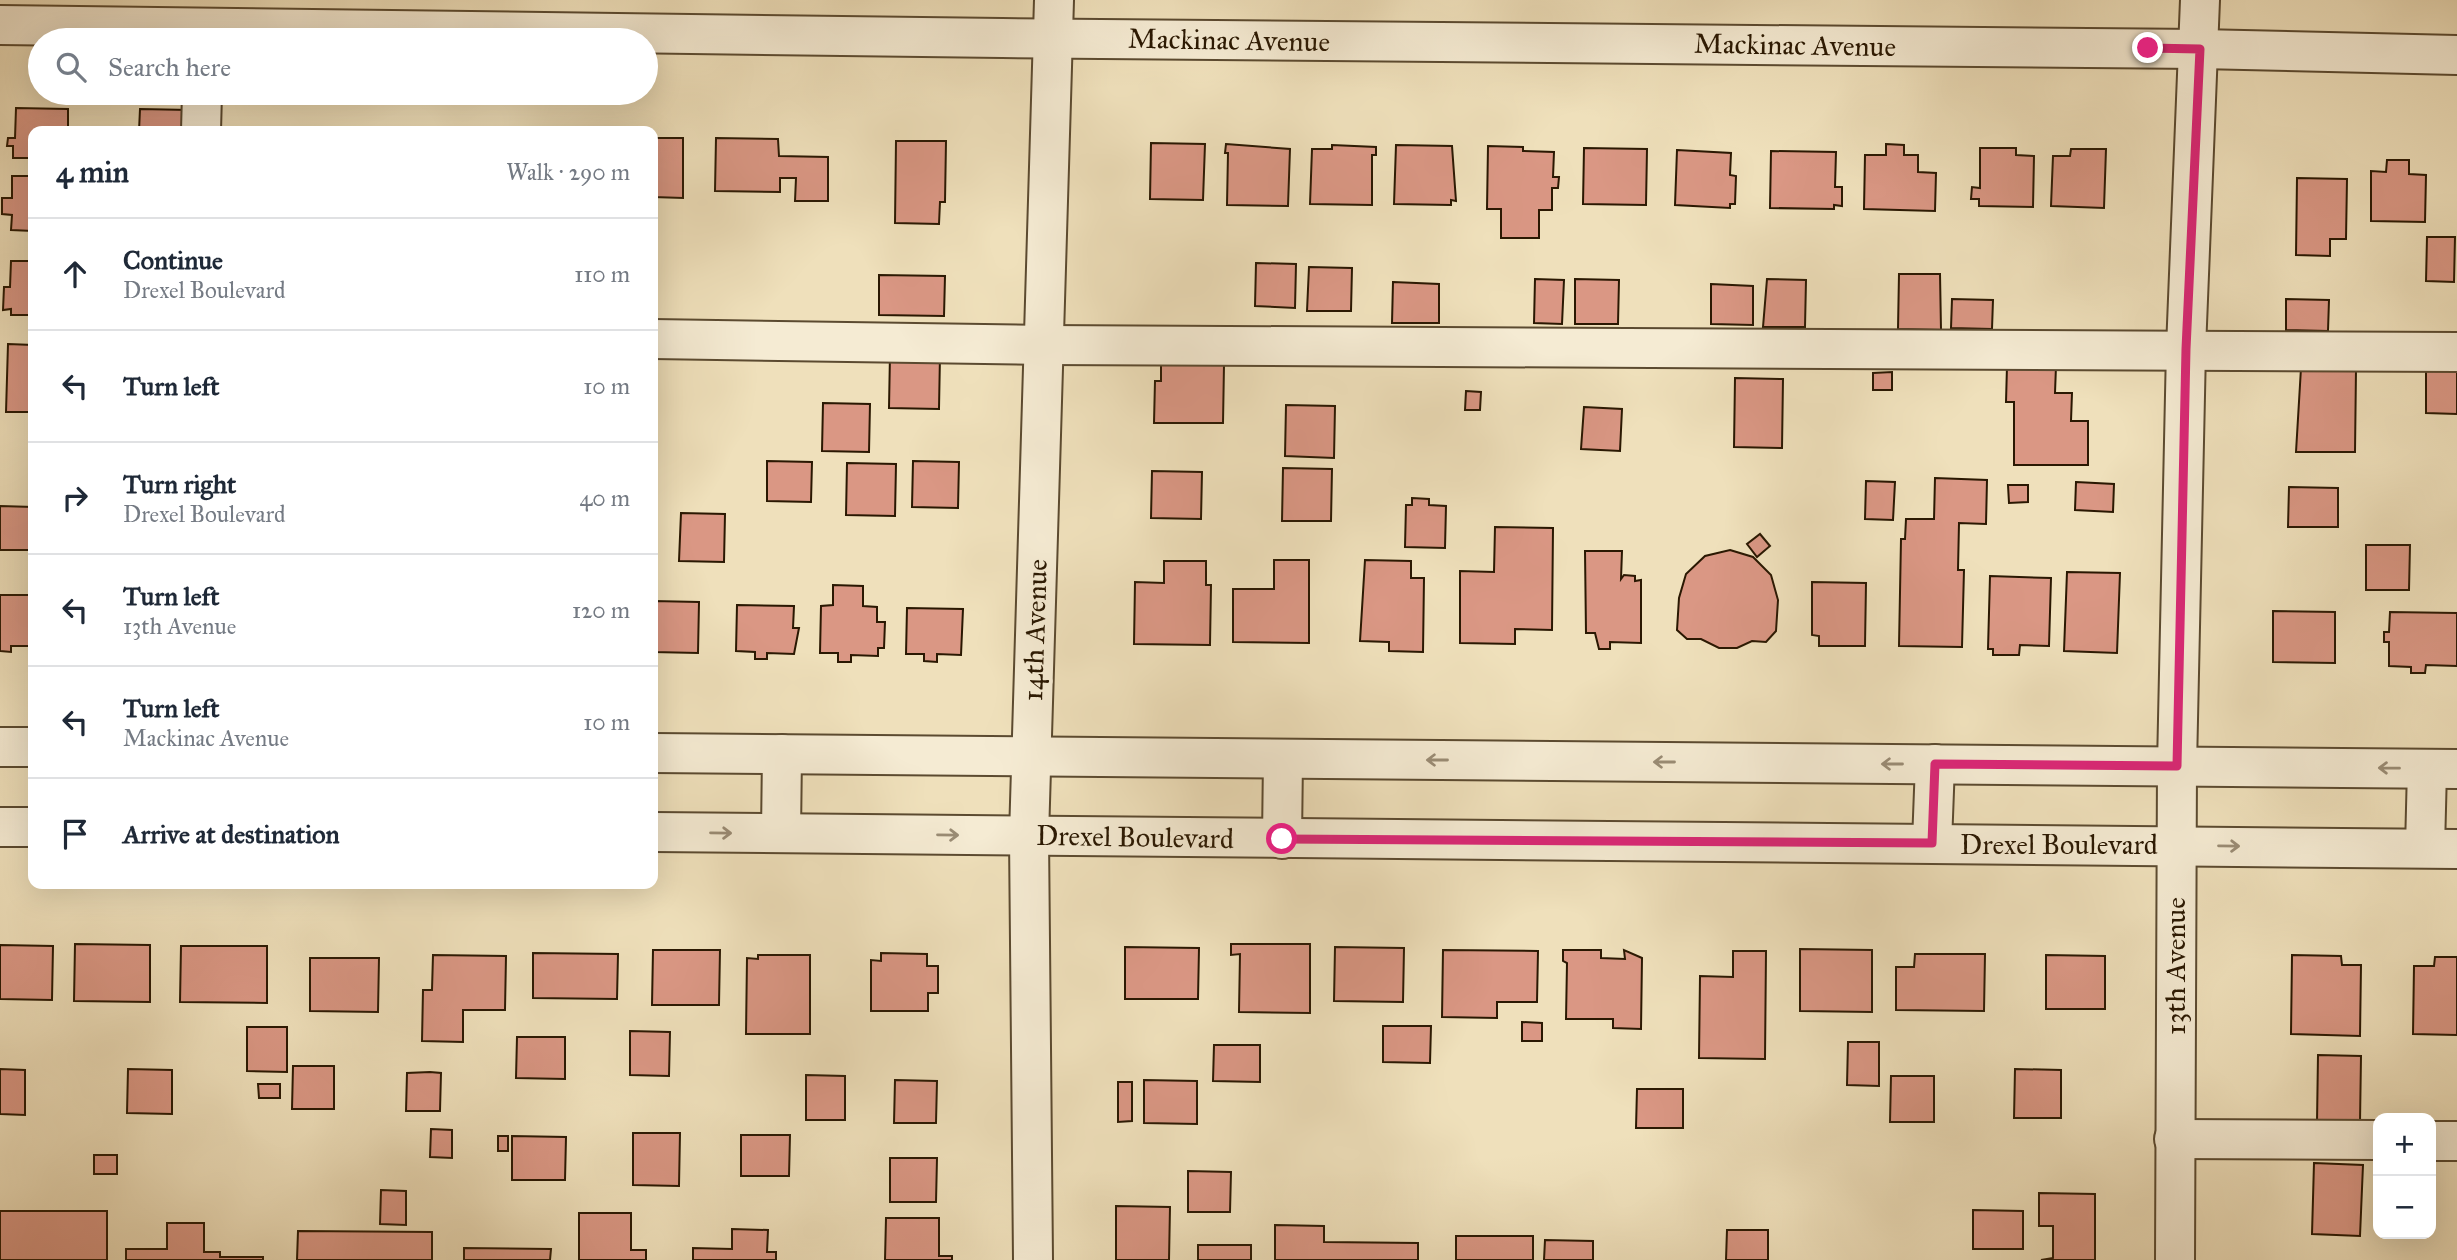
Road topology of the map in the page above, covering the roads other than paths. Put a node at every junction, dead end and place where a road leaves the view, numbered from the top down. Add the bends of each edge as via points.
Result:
1 (1054, 0) edge
2 (2200, 0) edge
3 (203, 22) edge
4 (0, 25) edge
5 (522, 28) edge
6 (658, 31) edge
7 (1053, 38) junction
8 (2200, 49) junction
9 (2457, 55) edge
10 (202, 105) edge
11 (201, 126) edge
12 (658, 339) edge
13 (1045, 345) junction
14 (2186, 349) junction
15 (2457, 352) edge
16 (0, 747) edge
17 (28, 747) edge
18 (658, 753) edge
19 (782, 754) junction
20 (1031, 758) junction
21 (1283, 759) junction
22 (1935, 764) junction
23 (2177, 766) junction
24 (2442, 769) edge
25 (0, 827) edge
26 (28, 827) edge
27 (658, 832) edge
28 (781, 834) junction
29 (1029, 836) junction
30 (1282, 839) junction
31 (1932, 843) junction
32 (2176, 845) junction
33 (2441, 849) edge
34 (2174, 1139) junction
35 (2373, 1140) edge
36 (2436, 1141) edge
37 (2457, 1141) edge
38 (1033, 1260) edge
39 (2175, 1260) edge

1 - 7 street, 14th Avenue
2 - 8 street, 13th Avenue
3 - 4 street, Mackinac Avenue
3 - 5 street, Mackinac Avenue
6 - 7 street, Mackinac Avenue
7 - 8 street, Mackinac Avenue
7 - 13 street, 14th Avenue
8 - 9 street, Mackinac Avenue
8 - 14 street, 13th Avenue
10 - 11 street
12 - 13 street
13 - 14 street
13 - 20 street, 14th Avenue
14 - 15 street
14 - 23 street, 13th Avenue
16 - 17 street
18 - 19 street
19 - 20 street
19 - 28 street
20 - 21 street
20 - 29 street, 14th Avenue
22 -> 21 street
21 - 30 street
22 - 23 street
22 - 31 street
24 -> 23 street
23 - 32 street, 13th Avenue
24 - 33 street
25 - 26 street
27 -> 28 street, Drexel Boulevard
28 -> 29 street, Drexel Boulevard
29 - 30 street, Drexel Boulevard
29 - 38 street, 14th Avenue
30 - 31 street, Drexel Boulevard
31 - 32 street, Drexel Boulevard
32 -> 33 street, Drexel Boulevard
32 - 34 street, 13th Avenue
34 - 35 street
34 - 39 street, 13th Avenue
36 - 37 street

